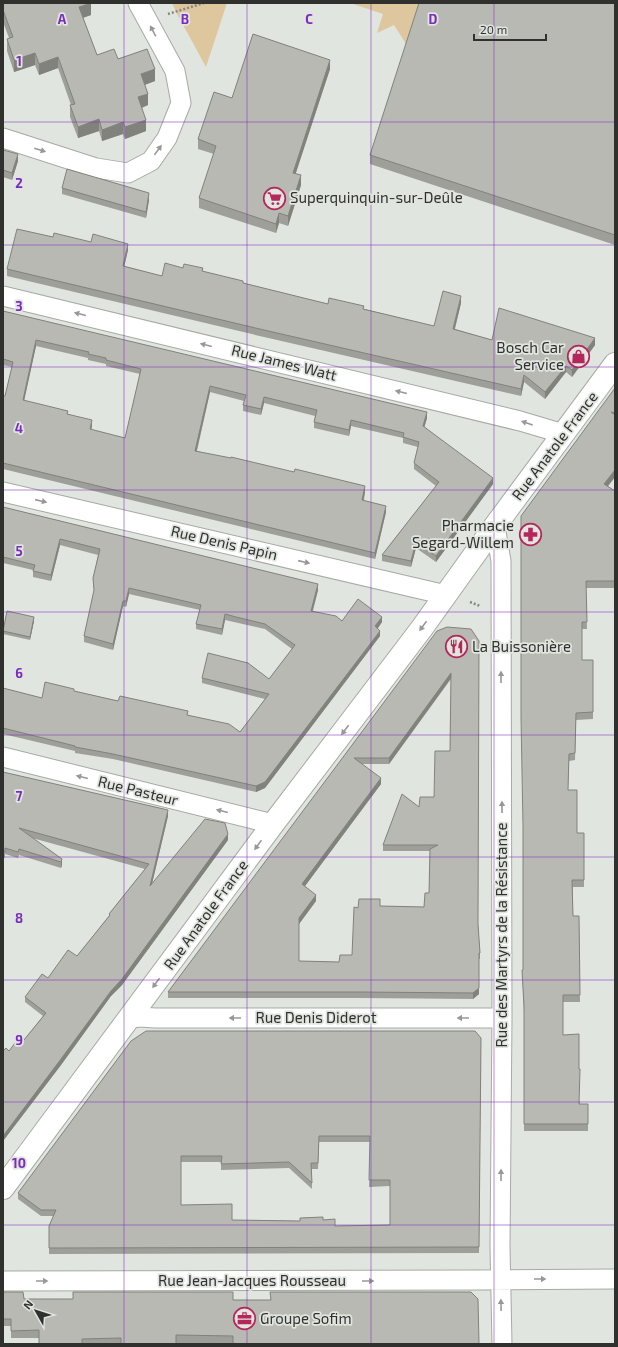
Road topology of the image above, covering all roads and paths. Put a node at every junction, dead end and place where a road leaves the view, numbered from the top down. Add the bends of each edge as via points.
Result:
1 (204, 3) edge
2 (142, 11) edge
3 (3, 138) edge
4 (3, 296) edge
5 (615, 364) edge
6 (564, 434) junction
7 (3, 492) edge
8 (495, 526) junction
9 (455, 597) junction
10 (486, 610) dead end
11 (3, 757) edge
12 (273, 824) junction
13 (130, 1018) junction
14 (502, 1018) junction
15 (3, 1188) edge
16 (615, 1278) edge
17 (501, 1279) junction
18 (3, 1281) edge
19 (502, 1344) edge

1 - 2 path via 176,12
3 -> 2 street via 96,168 128,173 151,160 167,138 181,103 175,71
6 -> 4 street, Rue James Watt via 513,419
5 - 6 street, Rue Anatole France
6 - 8 street, Rue Anatole France
7 -> 9 street, Rue Denis Papin
8 - 9 street, Rue Anatole France
14 -> 8 street, Rue des Martyrs de la Résistance via 501,561
9 - 10 path via 475,603
9 -> 12 street, Rue Anatole France via 410,644
12 -> 11 street, Rue Pasteur
12 -> 13 street, Rue Anatole France
14 -> 13 street, Rue Denis Diderot
13 - 15 street, Rue Anatole France
17 -> 14 street, Rue des Martyrs de la Résistance
17 -> 16 street, Rue Jean-Jacques Rousseau
18 -> 17 street, Rue Jean-Jacques Rousseau
19 -> 17 street, Rue des Martyrs de la Résistance

